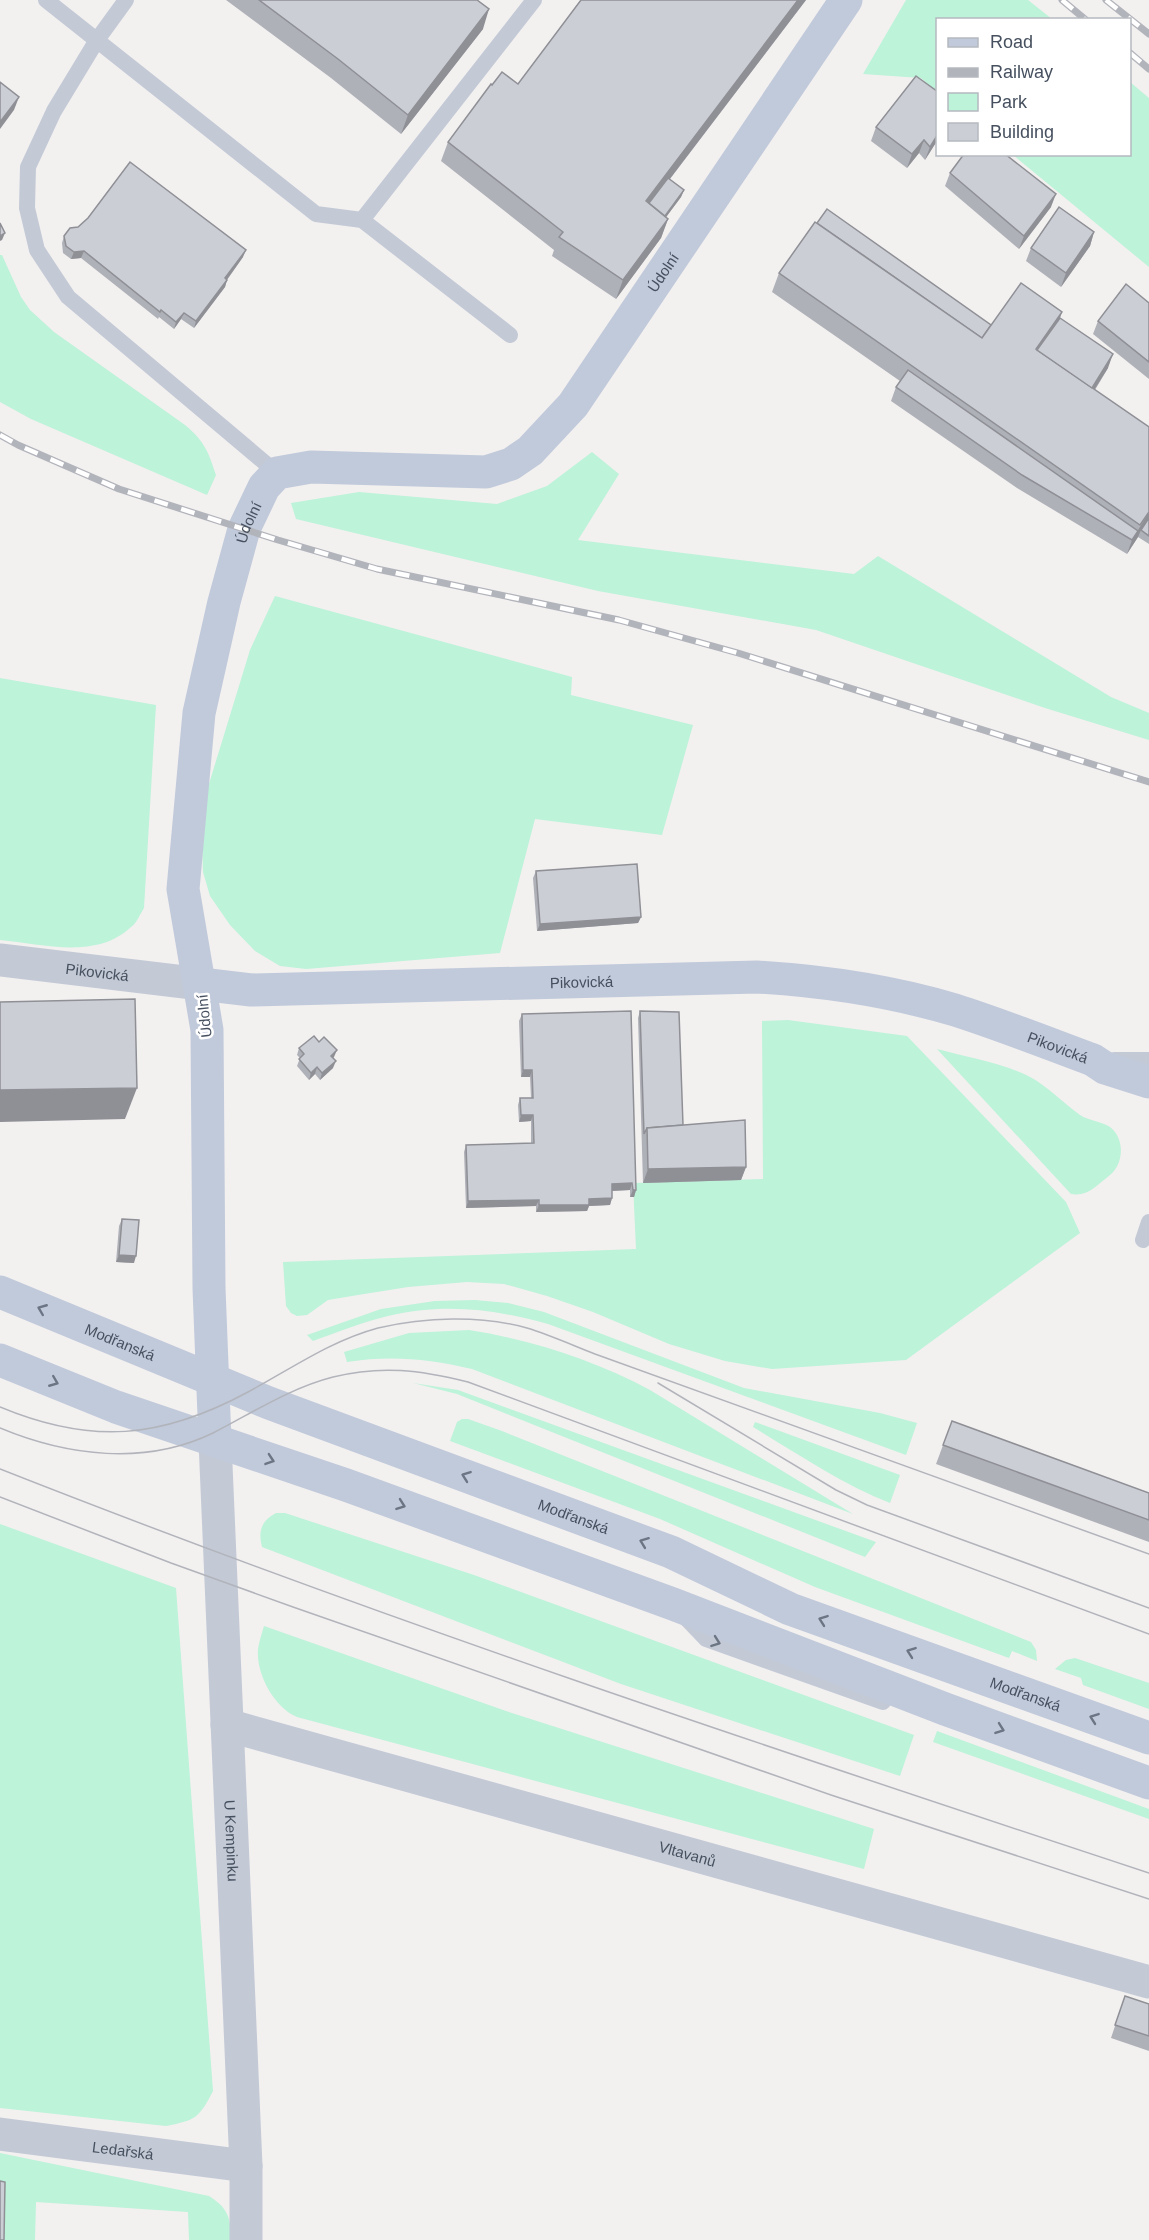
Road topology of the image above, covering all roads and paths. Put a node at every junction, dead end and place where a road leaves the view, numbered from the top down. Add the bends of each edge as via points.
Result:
1 (46, 0) edge
2 (126, 0) edge
3 (534, 0) edge
4 (846, 0) edge
5 (97, 40) junction
6 (363, 220) junction
7 (510, 335) dead end
8 (278, 473) junction
9 (0, 960) edge
10 (201, 984) junction
11 (1093, 1060) junction
12 (1149, 1060) edge
13 (1149, 1083) edge
14 (1149, 1222) edge
15 (1143, 1240) dead end
16 (0, 1292) edge
17 (0, 1360) edge
18 (212, 1379) junction
19 (215, 1441) junction
20 (227, 1725) junction
21 (1149, 1738) edge
22 (1149, 1783) edge
23 (1149, 1982) edge
24 (0, 2134) edge
25 (246, 2166) junction
26 (246, 2240) edge

1 - 5 lane
2 - 5 lane
3 - 6 lane
4 - 8 street, Údolní via 573,405 530,451 510,464 486,472 310,467
5 - 6 lane via 316,214
5 - 8 lane via 54,111 28,167 27,208 37,250 68,297
6 - 7 lane
8 - 10 street, Údolní via 264,487 244,529 199,713 183,889
9 - 10 street, Pikovická
10 - 11 street, Pikovická via 251,990 745,977 814,981 954,1010
10 - 18 street, Údolní via 207,1030
11 - 12 lane
11 - 13 street, Pikovická
14 - 15 lane
18 -> 16 street, Modřanská
17 -> 19 street via 116,1407
18 - 19 street, Údolní
21 -> 18 street, Modřanská via 790,1609 661,1548
19 - 20 street, U Kempinku
19 -> 22 street via 673,1604
20 - 23 street, Vltavanů
20 - 25 street, U Kempinku
24 - 25 street, Ledařská
25 - 26 street, U Kempinku

